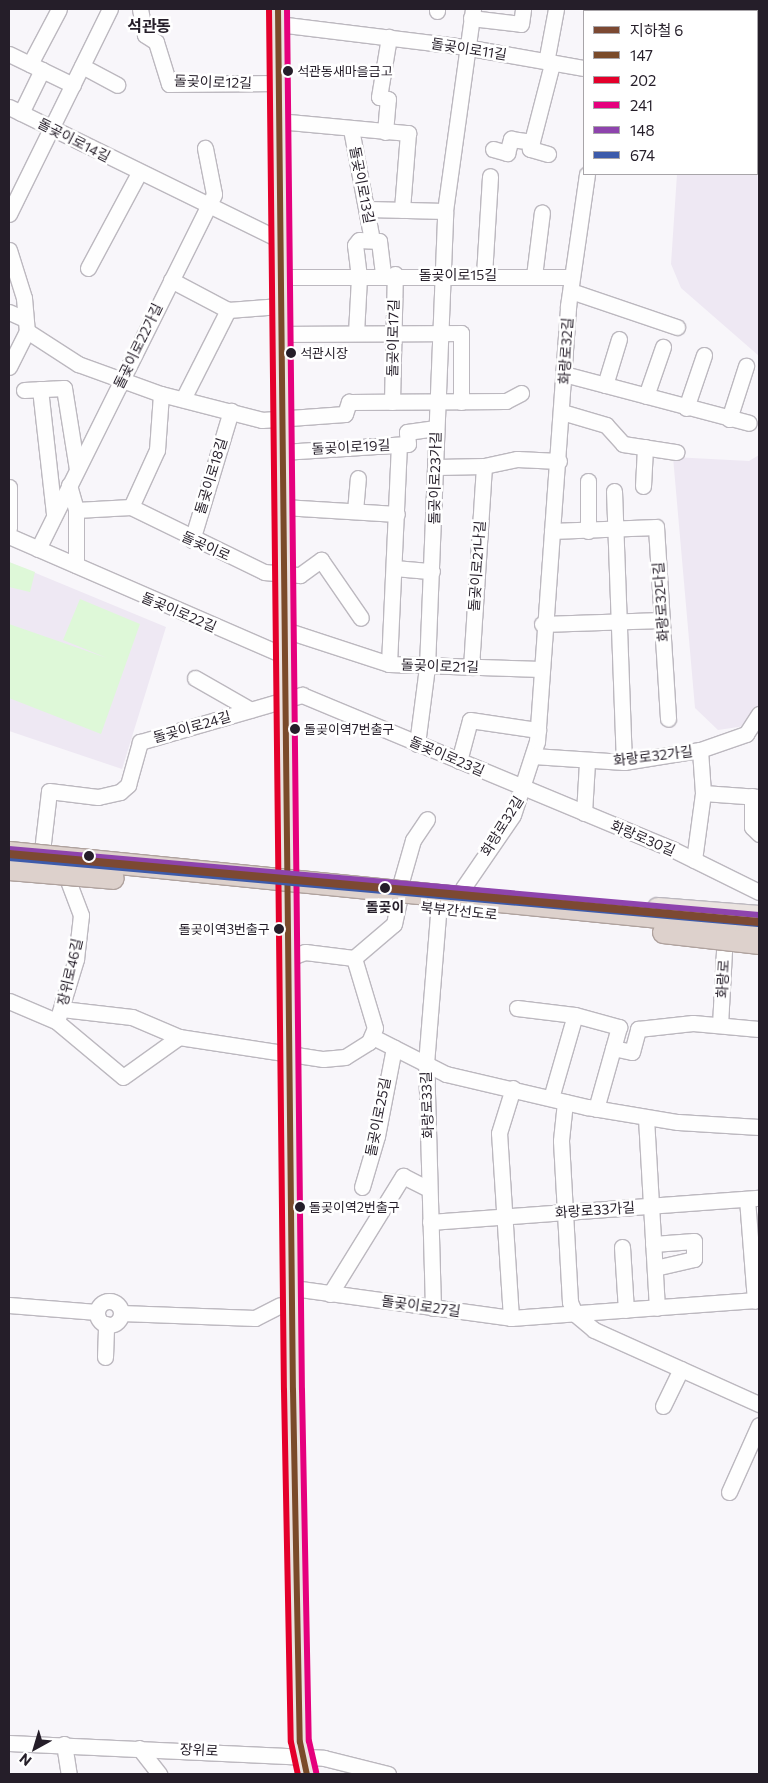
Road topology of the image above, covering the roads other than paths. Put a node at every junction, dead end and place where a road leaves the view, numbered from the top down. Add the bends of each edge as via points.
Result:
1 (59, 9) edge
2 (110, 9) edge
3 (140, 9) edge
4 (556, 9) edge
5 (472, 14) edge
6 (278, 16) edge
7 (522, 16) edge
8 (389, 37) junction
9 (465, 47) junction
10 (9, 54) edge
11 (549, 62) junction
12 (82, 66) junction
13 (36, 67) junction
14 (583, 68) edge
15 (278, 83) junction
16 (117, 85) dead end
17 (72, 86) junction
18 (15, 110) edge
19 (278, 121) junction
20 (51, 129) junction
21 (351, 130) junction
22 (385, 132) junction
23 (532, 142) junction
24 (205, 148) dead end
25 (493, 149) dead end
26 (548, 154) dead end
27 (138, 173) junction
28 (587, 175) edge
29 (490, 176) dead end
30 (207, 207) junction
31 (368, 209) junction
32 (402, 210) junction
33 (445, 211) junction
34 (542, 212) dead end
35 (9, 214) edge
36 (279, 239) junction
37 (372, 240) junction
38 (9, 250) edge
39 (88, 268) dead end
40 (389, 274) junction
41 (484, 274) junction
42 (440, 275) junction
43 (534, 276) junction
44 (280, 277) junction
45 (359, 277) junction
46 (171, 280) junction
47 (571, 284) junction
48 (280, 306) junction
49 (228, 310) junction
50 (9, 312) edge
51 (26, 325) junction
52 (677, 327) dead end
53 (356, 333) junction
54 (394, 333) junction
55 (438, 333) junction
56 (281, 334) junction
57 (619, 339) dead end
58 (663, 347) dead end
59 (704, 355) dead end
60 (746, 366) dead end
61 (9, 367) edge
62 (564, 374) junction
63 (121, 380) junction
64 (605, 385) junction
65 (40, 388) junction
66 (24, 390) dead end
67 (521, 393) dead end
68 (161, 394) junction
69 (646, 396) junction
70 (183, 399) junction
71 (392, 402) junction
72 (436, 402) junction
73 (461, 402) junction
74 (686, 408) junction
75 (231, 412) junction
76 (562, 412) junction
77 (282, 419) junction
78 (729, 419) junction
79 (749, 423) dead end
80 (436, 428) junction
81 (399, 445) junction
82 (645, 447) junction
83 (282, 452) junction
84 (676, 452) dead end
85 (559, 462) junction
86 (484, 466) junction
87 (437, 467) junction
88 (77, 469) junction
89 (358, 478) dead end
90 (588, 481) dead end
91 (69, 485) junction
92 (643, 486) dead end
93 (9, 487) edge
94 (614, 491) dead end
95 (131, 507) junction
96 (283, 507) junction
97 (76, 510) junction
98 (355, 512) junction
99 (54, 514) junction
100 (397, 514) junction
101 (9, 528) edge
102 (552, 531) junction
103 (588, 531) junction
104 (614, 531) junction
105 (9, 536) edge
106 (192, 540) junction
107 (38, 549) junction
108 (76, 565) junction
109 (394, 568) junction
110 (432, 571) junction
111 (284, 576) junction
112 (361, 618) dead end
113 (662, 620) junction
114 (618, 622) junction
115 (542, 624) junction
116 (285, 630) junction
117 (283, 655) junction
118 (389, 664) junction
119 (427, 667) junction
120 (471, 667) junction
121 (541, 669) junction
122 (195, 678) dead end
123 (285, 699) junction
124 (251, 710) junction
125 (759, 714) edge
126 (668, 719) dead end
127 (538, 730) junction
128 (418, 744) junction
129 (700, 750) junction
130 (533, 756) junction
131 (459, 761) junction
132 (587, 762) junction
133 (624, 762) junction
134 (524, 789) junction
135 (703, 793) junction
136 (756, 796) edge
137 (584, 813) junction
138 (427, 819) dead end
139 (759, 834) edge
140 (9, 851) edge
141 (42, 852) junction
142 (9, 860) edge
143 (694, 860) junction
144 (62, 864) junction
145 (9, 868) edge
146 (286, 880) junction
147 (463, 888) junction
148 (400, 891) junction
149 (759, 892) edge
150 (439, 903) junction
151 (759, 915) edge
152 (759, 927) edge
153 (725, 932) junction
154 (759, 935) edge
155 (759, 943) edge
156 (289, 958) junction
157 (354, 958) junction
158 (9, 1001) edge
159 (517, 1008) dead end
160 (59, 1015) junction
161 (575, 1015) junction
162 (720, 1025) junction
163 (759, 1029) edge
164 (372, 1037) junction
165 (179, 1038) junction
166 (394, 1048) junction
167 (613, 1048) junction
168 (289, 1051) junction
169 (426, 1064) junction
170 (513, 1088) junction
171 (558, 1100) junction
172 (596, 1109) junction
173 (646, 1118) junction
174 (759, 1127) edge
175 (362, 1186) dead end
176 (429, 1189) junction
177 (753, 1198) edge
178 (650, 1206) junction
179 (564, 1213) junction
180 (503, 1217) junction
181 (430, 1222) junction
182 (653, 1244) junction
183 (622, 1247) dead end
184 (655, 1268) junction
185 (293, 1288) junction
186 (330, 1294) junction
187 (757, 1301) edge
188 (9, 1304) edge
189 (280, 1305) dead end
190 (433, 1308) junction
191 (657, 1308) junction
192 (626, 1310) junction
193 (121, 1313) junction
194 (575, 1314) junction
195 (101, 1318) junction
196 (511, 1318) junction
197 (105, 1357) dead end
198 (681, 1369) junction
199 (759, 1404) edge
200 (663, 1406) dead end
201 (759, 1425) edge
202 (754, 1451) edge
203 (728, 1492) dead end
204 (9, 1743) edge
205 (64, 1744) junction
206 (139, 1748) junction
207 (305, 1766) edge
208 (156, 1773) edge
209 (69, 1774) edge
210 (388, 1774) edge

1 - 13 street
2 - 12 street
3 - 15 street, 돌곶이로12길 via 145,35 156,42 169,84
4 - 11 street
5 - 7 street
5 - 9 street, 돌곶이로23가길
6 - 8 street, 돌곶이로11길
6 - 15 main road
8 - 9 street, 돌곶이로11길
8 - 22 street via 380,97 388,100
9 - 11 street, 돌곶이로11길
9 - 33 street, 돌곶이로23가길
10 - 13 street
11 - 14 street, 돌곶이로11길
11 - 23 street
12 - 16 street
12 - 17 street
13 - 17 street
13 - 18 street
15 - 19 main road
17 - 20 street
18 - 20 street, 돌곶이로14길
19 - 21 street, 돌곶이로13길
19 - 36 main road
20 - 27 street, 돌곶이로14길
20 - 35 street
21 - 22 street, 돌곶이로13길
21 - 31 street, 돌곶이로13길
22 - 32 street, 돌곶이로13길 via 408,133
23 - 25 street via 511,139 507,154
23 - 26 street via 530,149
24 - 30 street via 214,194
27 - 30 street, 돌곶이로14길
27 - 39 street
28 - 47 street, 화랑로32길
29 - 41 street
30 - 36 street, 돌곶이로14길
30 - 46 street, 돌곶이로22가길
31 - 32 street
31 - 37 street, 돌곶이로13길
32 - 33 street
33 - 42 street, 돌곶이로23가길
34 - 43 street
36 - 44 main road
37 - 40 street via 379,241
37 - 45 street via 359,240 355,245
38 - 51 street via 24,298
40 - 42 street, 돌곶이로15길
40 - 45 street, 돌곶이로15길
40 - 54 street, 돌곶이로17길
41 - 42 street, 돌곶이로15길
41 - 43 street, 돌곶이로15길
42 - 55 street, 돌곶이로23가길
43 - 47 street, 돌곶이로15길
44 - 45 street, 돌곶이로15길
44 - 48 main road
45 - 53 street
46 - 49 street
46 - 63 street, 돌곶이로22가길
47 - 52 street
47 - 62 street, 화랑로32길
48 - 49 street
48 - 56 main road
49 - 70 street
50 - 51 street
51 - 61 street
51 - 63 street via 78,364
53 - 54 street
53 - 56 street
54 - 55 street
54 - 71 street, 돌곶이로17길
55 - 72 street, 돌곶이로23가길
55 - 73 street via 461,333
56 - 77 main road
57 - 64 street
58 - 69 street
59 - 74 street
60 - 78 street
62 - 64 street
62 - 76 street, 화랑로32길
63 - 68 street
63 - 88 street, 돌곶이로22가길
64 - 69 street
65 - 66 street
65 - 88 street via 64,388
65 - 99 street
67 - 73 street via 506,401
68 - 70 street
68 - 95 street via 157,450
69 - 74 street
70 - 75 street
71 - 72 street
71 - 77 street via 349,402 345,414
72 - 73 street
72 - 80 street, 돌곶이로23가길
74 - 78 street
75 - 77 street via 262,420
75 - 106 street, 돌곶이로18길
76 - 82 street via 606,425 623,444
76 - 85 street, 화랑로32길
77 - 83 main road
78 - 79 street
80 - 81 street, 돌곶이로19길 via 407,432 408,444
80 - 87 street, 돌곶이로23가길
81 - 83 street, 돌곶이로19길
81 - 100 street
82 - 84 street
82 - 92 street
83 - 96 main road
85 - 86 street via 517,459
85 - 102 street, 화랑로32길
86 - 87 street
86 - 120 street, 돌곶이로21나길
87 - 110 street, 돌곶이로23가길
88 - 91 street, 돌곶이로22가길
89 - 98 street
90 - 103 street
91 - 97 street
91 - 99 street, 돌곶이로22가길
93 - 101 street
94 - 104 street
95 - 97 street
95 - 106 street, 돌곶이로
96 - 98 street
96 - 111 main road
97 - 108 street
98 - 100 street
99 - 107 street, 돌곶이로22가길
100 - 109 street
102 - 103 street, 화랑로32다길
102 - 115 street, 화랑로32길
103 - 104 street, 화랑로32다길
104 - 113 street, 화랑로32다길 via 656,527
104 - 114 street
105 - 107 street, 돌곶이로22길
106 - 111 street, 돌곶이로
107 - 108 street, 돌곶이로22길
108 - 117 street, 돌곶이로22길
109 - 110 street
109 - 118 street
110 - 119 street, 돌곶이로23가길
111 - 112 street via 300,576 321,560
111 - 116 main road
113 - 114 street
113 - 126 street, 화랑로32다길
114 - 115 street
114 - 133 street
115 - 121 street, 화랑로32길
116 - 117 main road
116 - 118 street, 돌곶이로21길
117 - 123 main road
118 - 119 street, 돌곶이로21길
119 - 120 street, 돌곶이로21길
119 - 128 street, 돌곶이로23가길
120 - 121 street, 돌곶이로21길
121 - 127 street, 화랑로32길
122 - 124 street, 돌곶이로24길
123 - 124 street, 돌곶이로24길
123 - 128 street, 돌곶이로23길 via 302,695
123 - 146 main road
124 - 141 street, 돌곶이로24길 via 140,742 128,785 120,792 98,796 49,791
125 - 129 street, 화랑로32가길 via 746,734
127 - 130 street, 화랑로32길
127 - 131 street via 470,720
128 - 131 street, 돌곶이로23길
129 - 133 street, 화랑로32가길
129 - 135 street
130 - 132 street, 화랑로32가길
130 - 134 street, 화랑로32길
131 - 134 street, 돌곶이로23길
132 - 133 street, 화랑로32가길
132 - 137 street
134 - 137 street, 화랑로30길
134 - 147 street, 화랑로32길
135 - 136 street
135 - 143 street
136 - 139 street via 752,827
137 - 143 street, 화랑로30길
138 - 148 street via 413,840
140 - 141 main road
140 - 152 highway, 북부간선도로, bridge
141 - 146 main road
142 - 144 main road
143 - 149 street, 화랑로30길
144 - 146 main road
144 - 160 street, 장위로46길 via 80,916 76,958
145 - 155 highway, 북부간선도로, bridge
146 - 148 main road
146 - 156 main road
147 - 148 main road
147 - 151 main road
148 - 150 main road
148 - 157 street via 394,924
150 - 153 main road
150 - 169 street, 화랑로33길
153 - 154 main road
153 - 162 street, 화랑로
156 - 157 street via 305,952
156 - 168 main road
157 - 164 street via 375,1028
158 - 160 street
159 - 161 street
160 - 165 street via 132,1017
160 - 165 street via 123,1077
161 - 167 street via 619,1027
161 - 171 street
162 - 163 street
162 - 167 street via 693,1023 638,1029 632,1052
164 - 166 street
164 - 168 street via 345,1057 323,1059
165 - 168 street
166 - 169 street
166 - 175 street, 돌곶이로25길 via 377,1136
167 - 172 street
168 - 185 main road
169 - 170 street via 446,1074
169 - 176 street, 화랑로33길
170 - 171 street
170 - 180 street via 498,1133
171 - 172 street
171 - 179 street
172 - 173 street
173 - 174 street
173 - 178 street
176 - 181 street, 화랑로33길
176 - 186 street via 403,1176
177 - 178 street, 화랑로33가길
177 - 187 street, 돌곶이로27길
178 - 179 street, 화랑로33가길
178 - 182 street
179 - 180 street, 화랑로33가길
179 - 194 street
180 - 181 street, 화랑로33가길
180 - 196 street
181 - 190 street, 화랑로33길
182 - 184 street
182 - 184 street via 694,1240 694,1259
183 - 192 street
184 - 191 street
185 - 186 street, 돌곶이로27길
185 - 207 main road
186 - 190 street, 돌곶이로27길
187 - 191 street, 돌곶이로27길
188 - 195 street
189 - 193 street via 255,1318
190 - 196 street, 돌곶이로27길
191 - 192 street, 돌곶이로27길
192 - 194 street, 돌곶이로27길
193 - 195 street via 117,1322
193 - 195 street via 111,1301 103,1302
194 - 196 street, 돌곶이로27길
194 - 198 street via 594,1330
195 - 197 street
198 - 199 street
198 - 200 street
201 - 202 street
202 - 203 street
204 - 205 street, 장위로
205 - 206 street, 장위로
205 - 209 street
206 - 207 street, 장위로
206 - 208 street
207 - 210 street, 장위로

